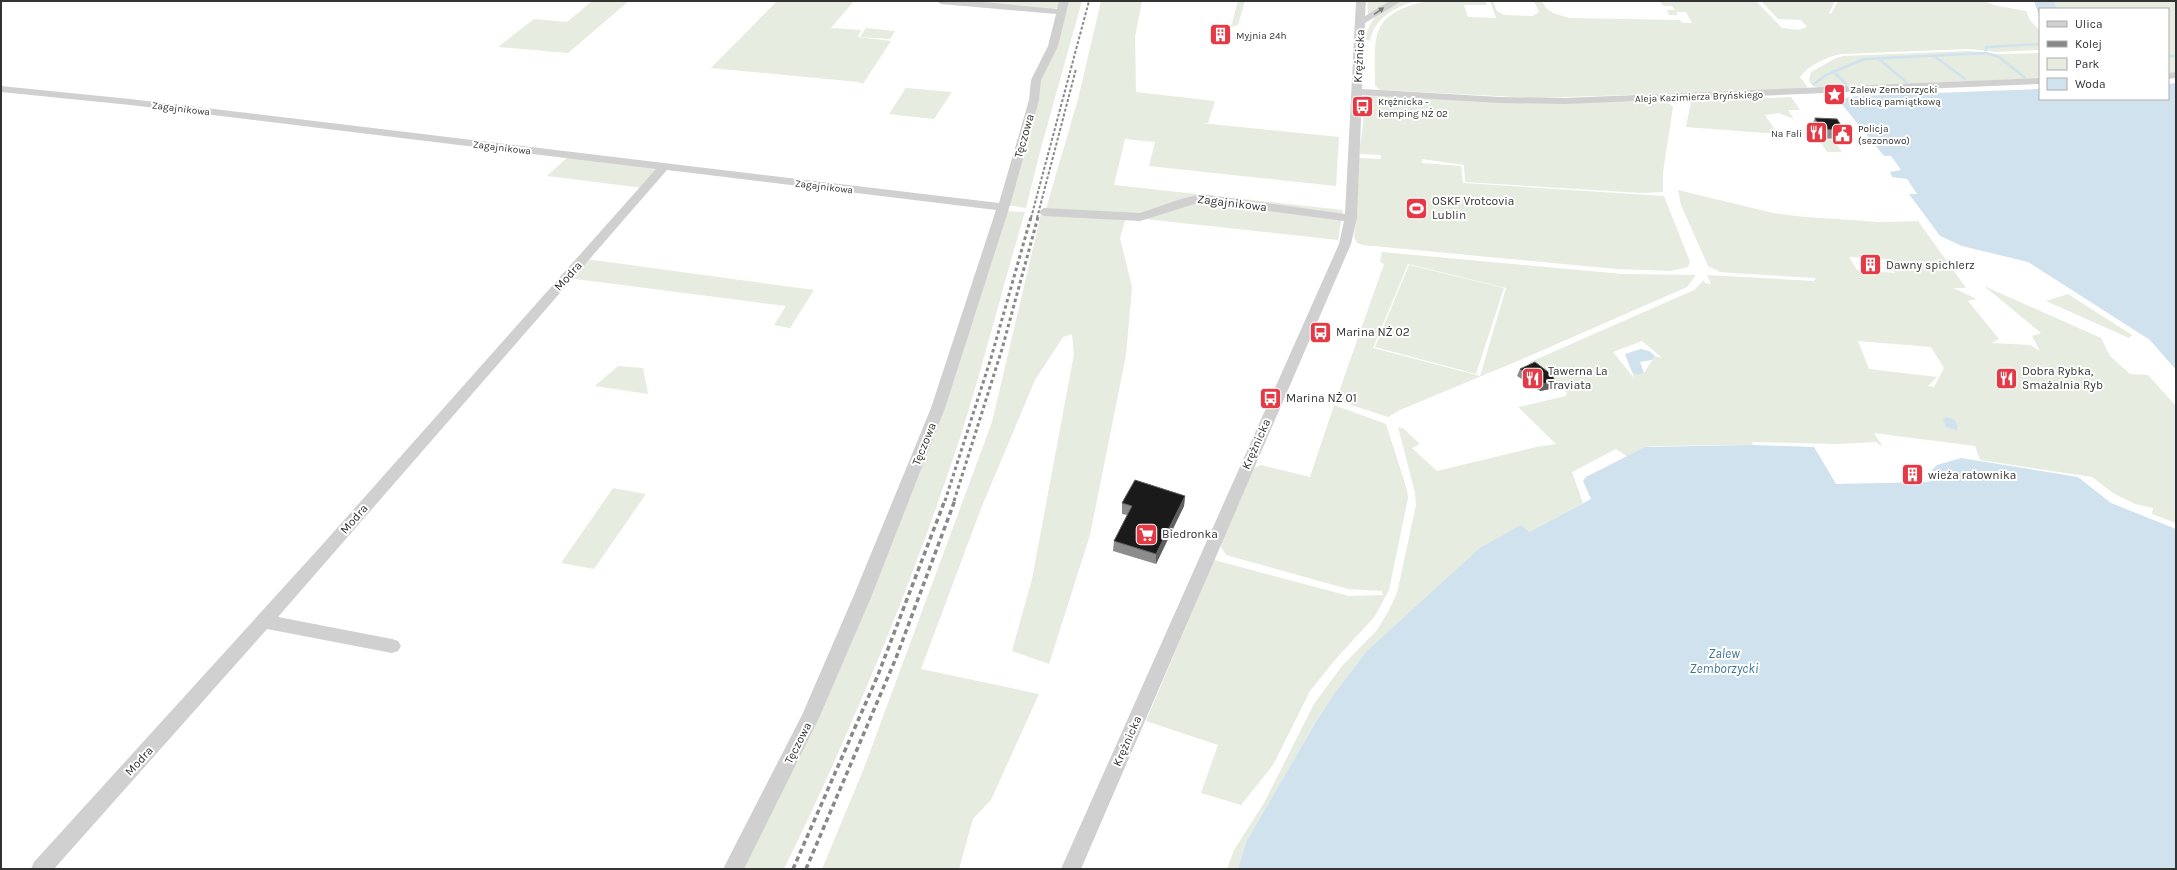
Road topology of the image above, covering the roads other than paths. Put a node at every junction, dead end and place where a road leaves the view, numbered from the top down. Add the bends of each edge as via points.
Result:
1 (941, 1) edge
2 (1064, 1) edge
3 (1361, 1) edge
4 (1397, 1) edge
5 (1062, 12) junction
6 (1361, 21) junction
7 (2039, 81) edge
8 (1, 89) edge
9 (1357, 92) junction
10 (664, 166) junction
11 (1003, 207) junction
12 (1044, 212) dead end
13 (1351, 218) junction
14 (264, 620) junction
15 (392, 646) dead end
16 (41, 869) edge
17 (733, 869) edge
18 (1071, 869) edge

1 - 5 street
2 - 5 street, Tęczowa
3 - 6 street, Krężnicka
6 -> 4 street
5 - 11 street, Tęczowa via 1053,46 1036,80 1034,100
6 - 9 street, Krężnicka
7 - 9 street, Aleja Kazimierza Bryńskiego via 1538,101
8 - 10 street, Zagajnikowa
9 - 13 street, Krężnicka
10 - 11 street, Zagajnikowa
10 - 14 street, Modra
11 - 17 street, Tęczowa via 938,408 866,588 810,718
12 - 13 street, Zagajnikowa via 1152,216 1191,198 1201,198
13 - 18 street, Krężnicka via 1341,254
14 - 15 street
14 - 16 street, Modra

